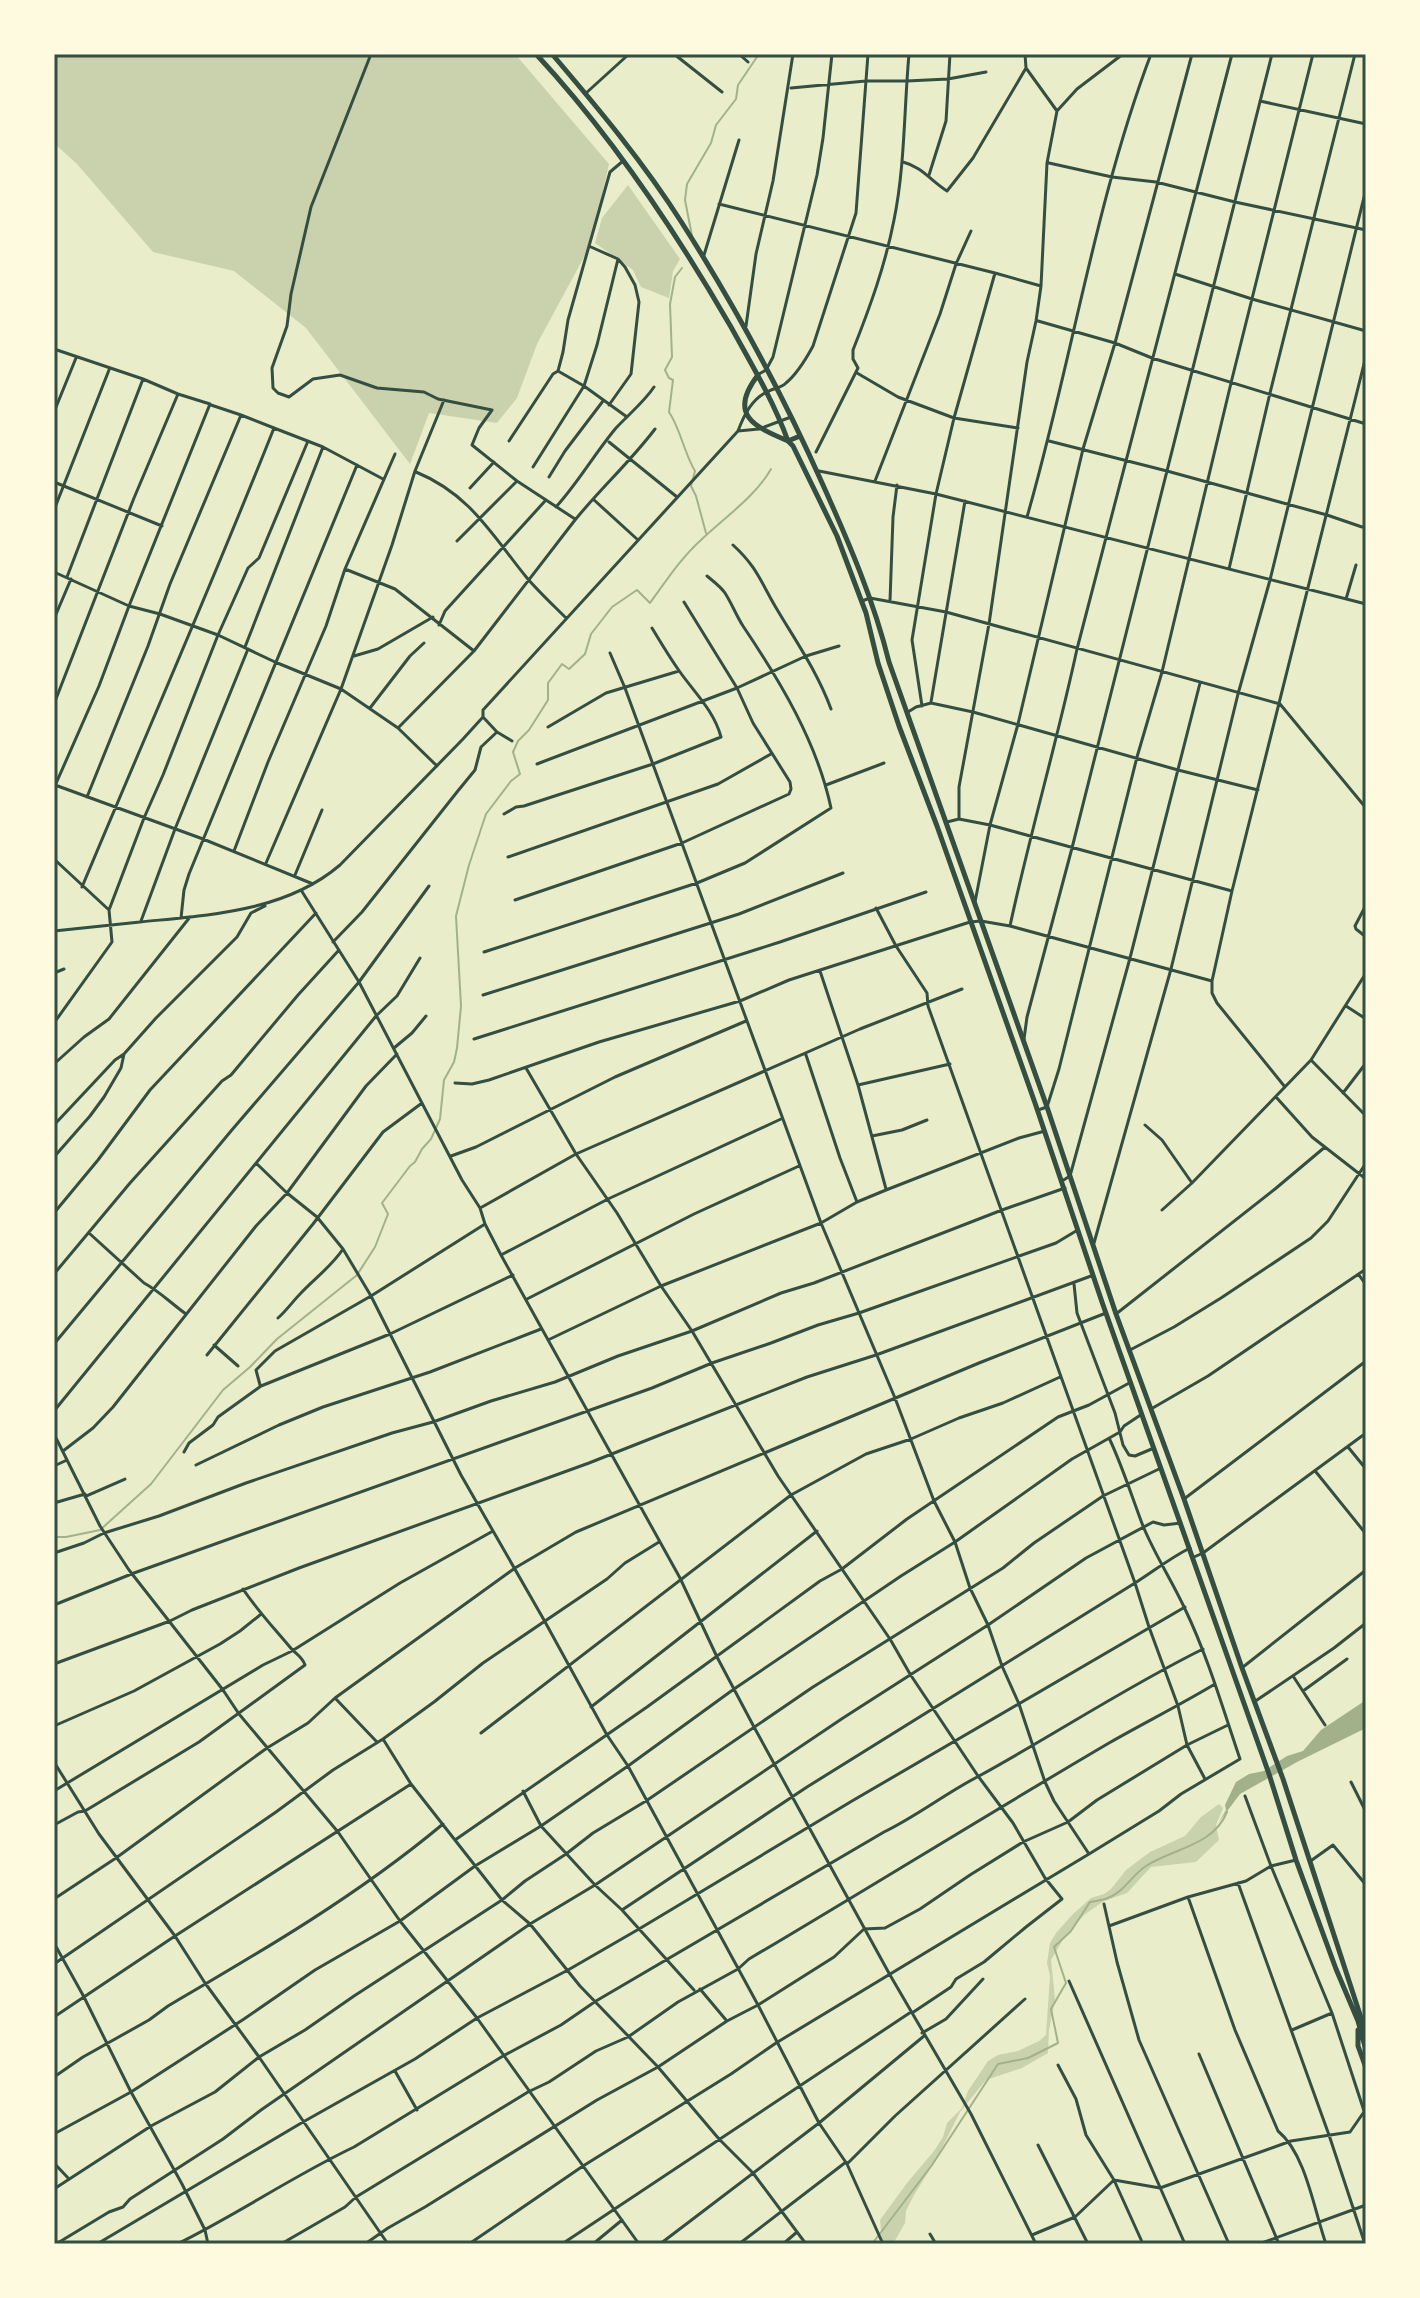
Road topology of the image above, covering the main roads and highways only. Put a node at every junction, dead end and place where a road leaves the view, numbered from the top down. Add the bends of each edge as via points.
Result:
1 (536, 54) edge
2 (552, 54) edge
3 (758, 375) junction
4 (800, 436) junction
5 (788, 441) junction
6 (912, 721) junction
7 (899, 726) junction
8 (1015, 1013) junction
9 (1004, 1018) junction
10 (1165, 1447) junction
11 (1155, 1449) junction
12 (1360, 2020) junction
13 (1366, 2030) edge
14 (1366, 2050) edge
15 (1366, 2068) edge

1 - 3 highway via 623,161 695,266
2 - 4 highway via 682,222
3 - 5 highway
3 - 5 highway via 745,412 759,429
4 - 5 highway
4 - 6 highway via 870,598
5 - 7 highway via 837,536
6 - 7 highway
6 - 8 highway
7 - 9 highway
8 - 9 highway
8 - 10 highway
9 - 11 highway
10 - 11 highway
10 - 12 highway via 1283,1779
11 - 12 highway via 1296,1860
12 - 13 highway
12 - 14 highway
12 - 15 highway via 1358,2046

